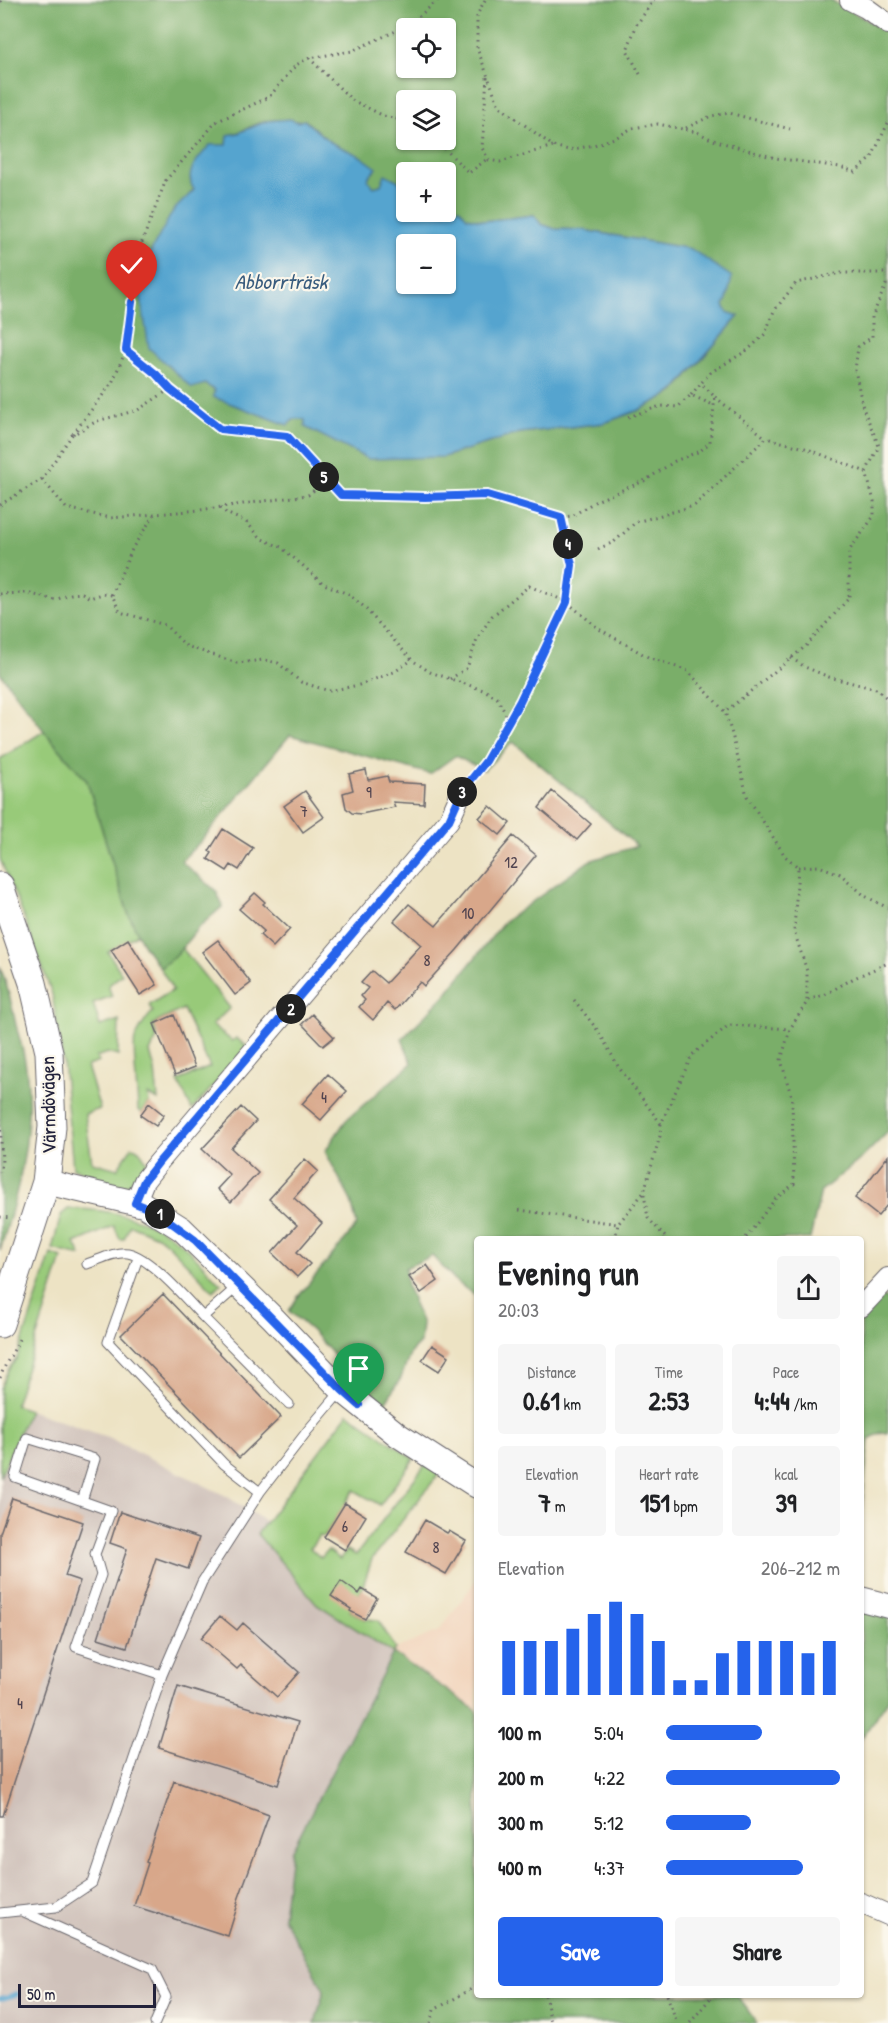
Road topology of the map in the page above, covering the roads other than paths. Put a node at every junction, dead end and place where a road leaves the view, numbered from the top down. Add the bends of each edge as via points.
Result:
1 (850, 0) edge
2 (888, 24) edge
3 (462, 791) road end
4 (0, 886) edge
5 (46, 1182) junction
6 (135, 1203) junction
7 (138, 1258) junction
8 (87, 1264) dead end
9 (888, 1278) edge
10 (239, 1285) junction
11 (864, 1304) edge
12 (203, 1317) junction
13 (0, 1324) edge
14 (342, 1390) junction
15 (289, 1404) dead end
16 (474, 1484) edge
17 (260, 1492) junction
18 (82, 1501) junction
19 (864, 1600) edge
20 (888, 1606) edge
21 (162, 1675) junction
22 (864, 1904) edge
23 (24, 1912) junction
24 (0, 1913) edge
25 (888, 1915) edge
26 (154, 2023) edge

1 - 2 street
3 - 6 street via 449,820 158,1163 144,1181
4 - 5 main road, Värmdövägen via 33,983 49,1052 52,1128
5 - 6 street
5 - 13 main road, Värmdövägen
6 - 10 street via 182,1229
7 - 8 lane via 128,1253 111,1255
7 - 12 lane via 158,1271
7 - 17 lane via 108,1342 224,1464
9 - 11 street
10 - 12 lane
10 - 14 street
12 - 15 lane
14 - 16 street via 398,1435
14 - 17 lane
17 - 21 lane via 202,1582
18 - 18 lane via 95,1459 27,1438 15,1477
18 - 21 lane via 111,1511 95,1554 101,1575 76,1647
19 - 20 street
21 - 23 lane via 92,1883 56,1907
22 - 25 street
23 - 24 lane
23 - 26 lane via 152,1969 166,1997

